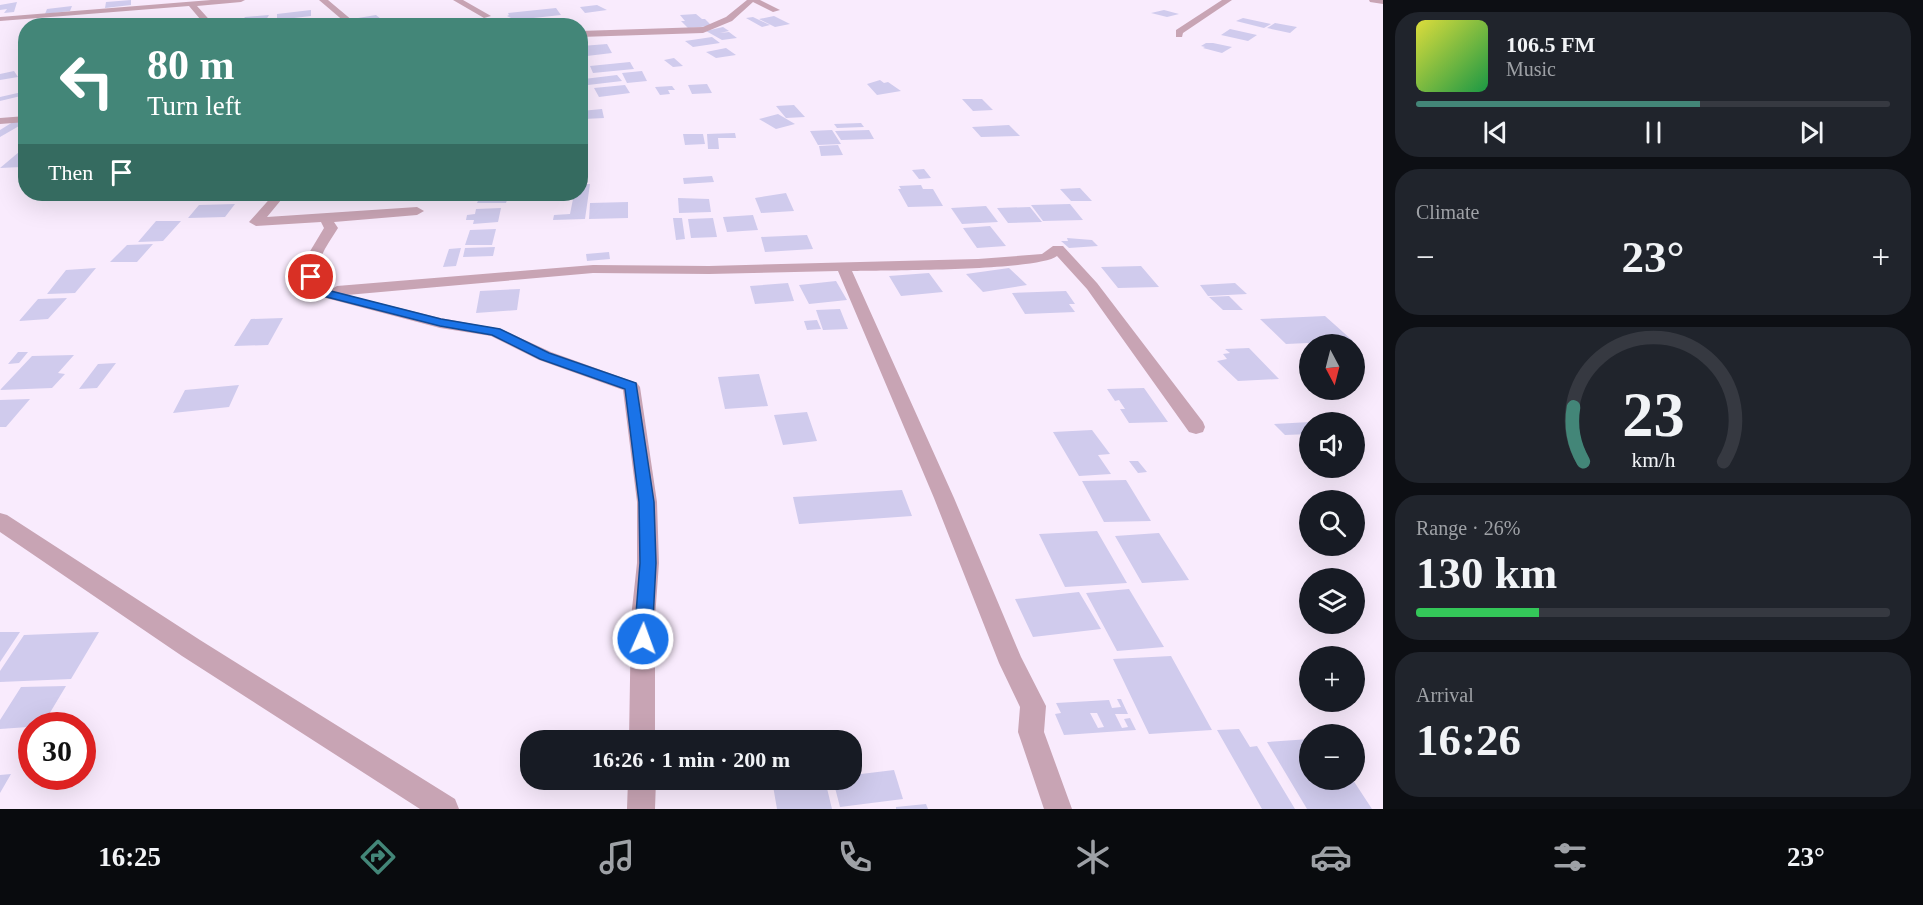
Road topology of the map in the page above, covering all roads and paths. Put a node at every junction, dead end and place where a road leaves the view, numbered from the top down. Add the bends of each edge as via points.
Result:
1 (241, 0) edge
2 (323, 0) edge
3 (457, 0) edge
4 (752, 0) edge
5 (1228, 0) edge
6 (1372, 0) edge
7 (1383, 2) edge
8 (145, 4) edge
9 (191, 4) junction
10 (776, 10) dead end
11 (50, 15) junction
12 (487, 16) dead end
13 (51, 18) edge
14 (204, 18) edge
15 (345, 18) edge
16 (0, 19) edge
17 (588, 34) edge
18 (1179, 35) dead end
19 (18, 120) edge
20 (0, 121) edge
21 (274, 201) edge
22 (843, 266) junction
23 (323, 292) junction
24 (1196, 427) dead end
25 (0, 520) edge
26 (642, 730) edge
27 (642, 790) edge
28 (445, 809) edge
29 (641, 809) edge
30 (1059, 809) edge

1 - 9 street
2 - 15 street
3 - 12 street
4 - 10 street
4 - 17 street via 735,15 703,30
5 - 18 street
6 - 7 street
8 - 9 street
8 - 11 street
9 - 14 street
11 - 13 street
11 - 16 street
19 - 20 street
21 - 23 street via 256,222 417,211 326,219 331,228 310,263 311,277
22 - 23 street via 593,268
22 - 24 street via 1046,258 1058,249 1092,286
22 - 30 street via 1011,663 1033,706 1032,732
23 - 26 street via 440,323 495,332 545,356 632,387 646,502 648,563 643,618
25 - 28 street via 191,648
27 - 29 street

